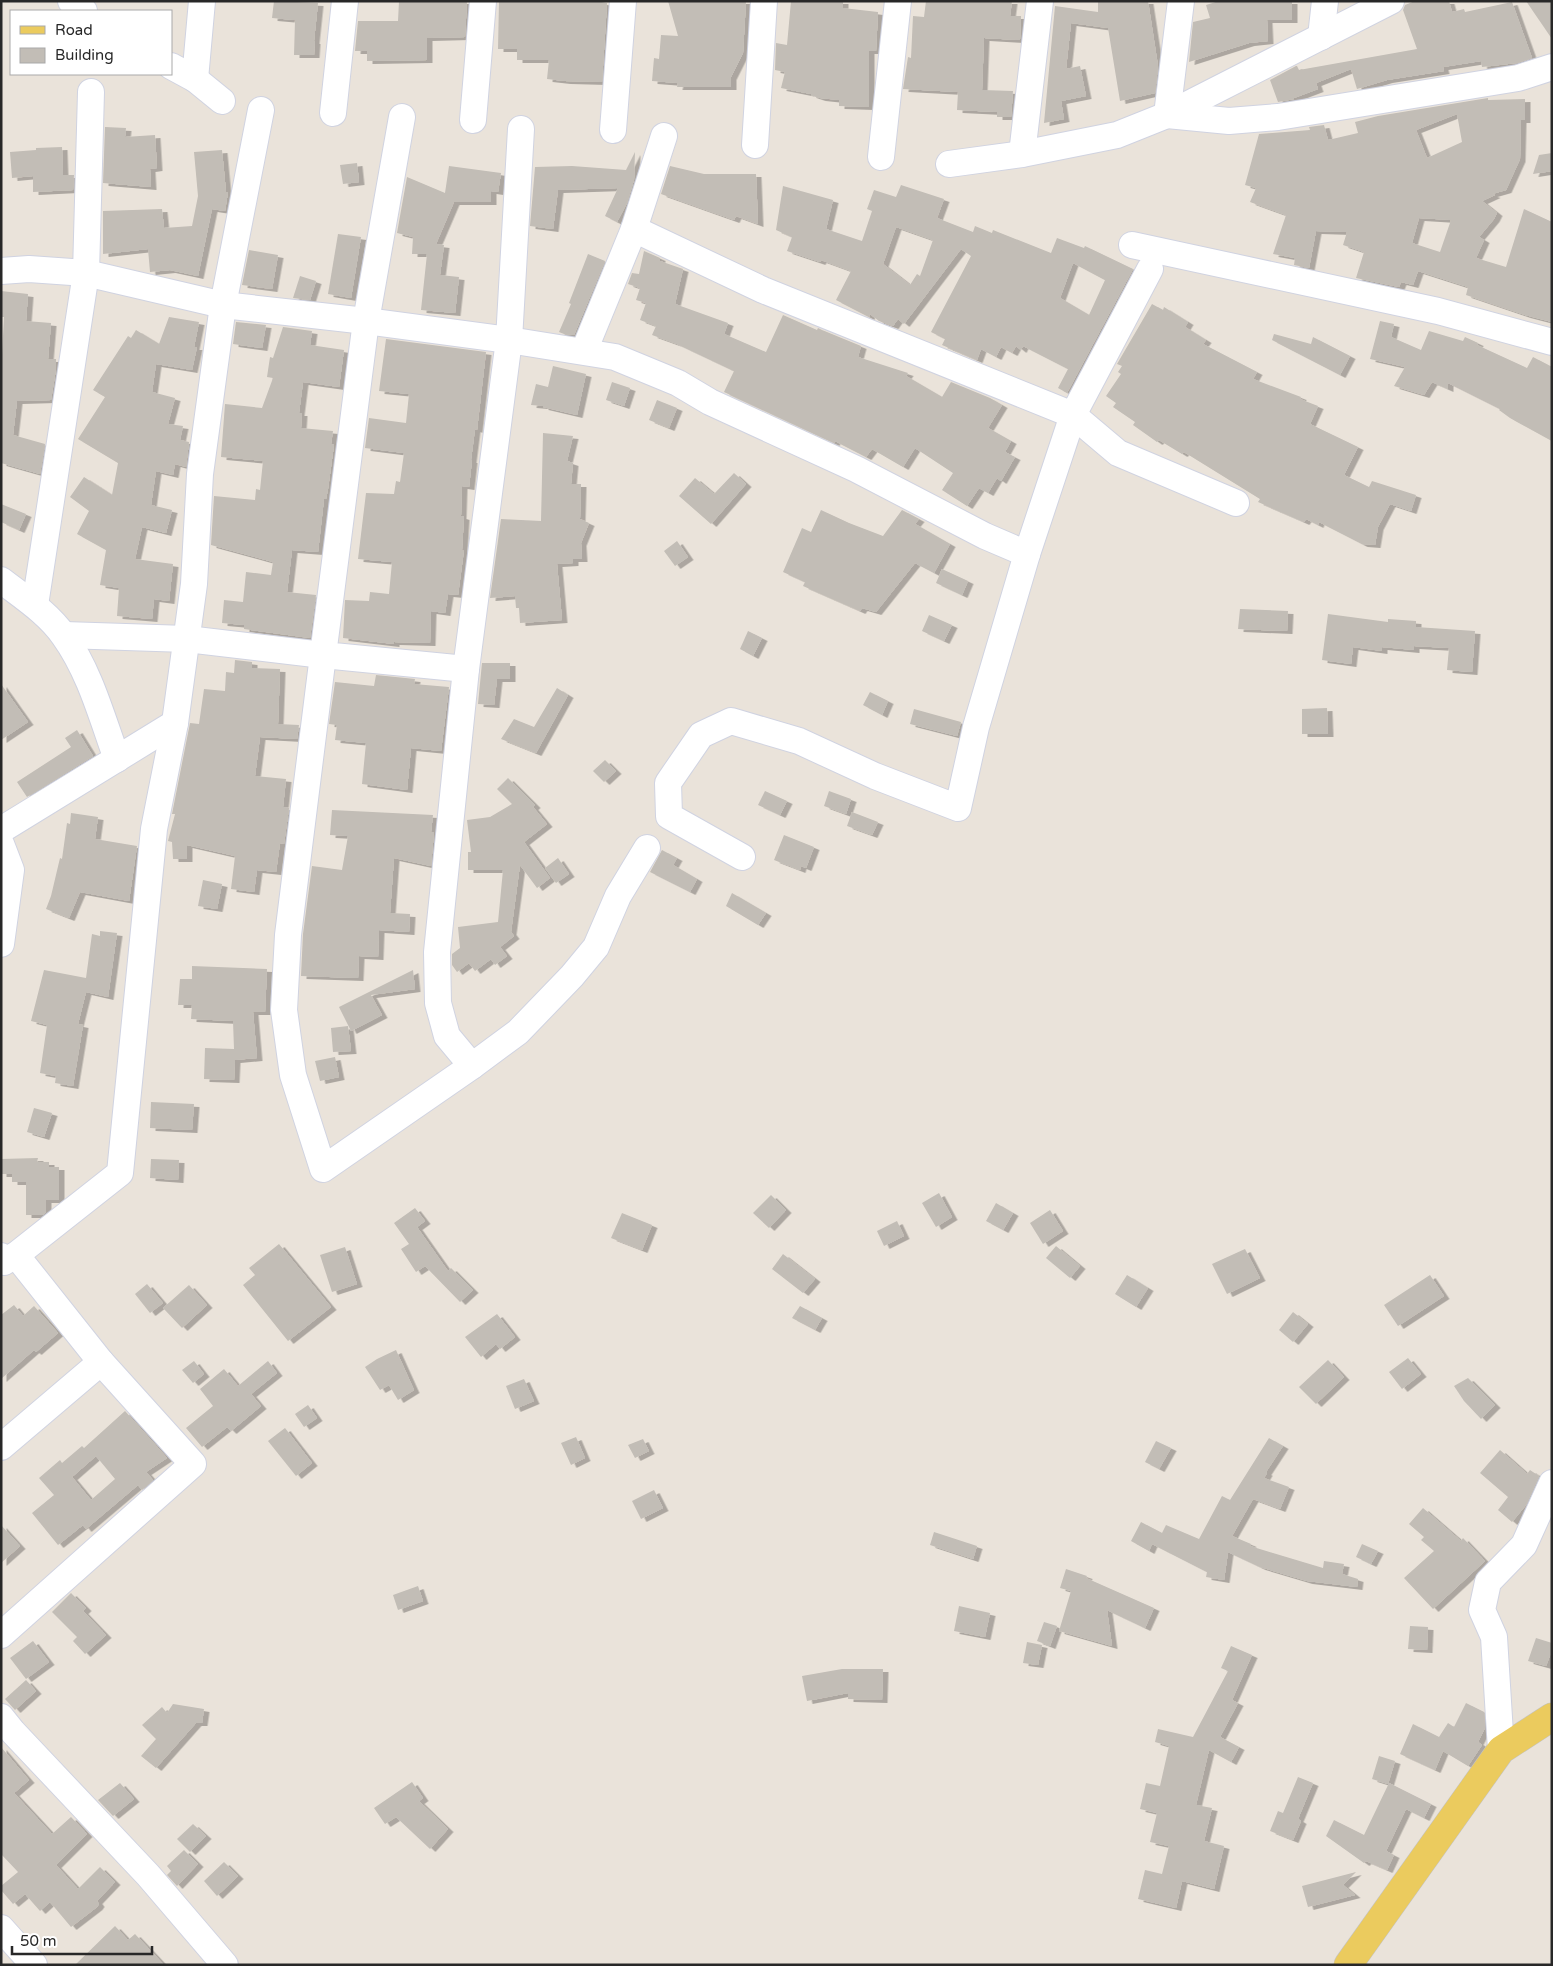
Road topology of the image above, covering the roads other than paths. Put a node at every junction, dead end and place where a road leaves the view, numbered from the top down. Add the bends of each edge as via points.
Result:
1 (71, 1) edge
2 (202, 1) edge
3 (345, 1) edge
4 (483, 1) edge
5 (623, 1) edge
6 (764, 1) edge
7 (898, 1) edge
8 (1040, 1) edge
9 (1181, 1) edge
10 (1325, 1) edge
11 (1391, 1) edge
12 (83, 10) edge
13 (1321, 37) junction
14 (172, 67) edge
15 (1552, 67) edge
16 (1518, 78) junction
17 (196, 79) junction
18 (1552, 84) edge
19 (92, 92) dead end
20 (222, 101) dead end
21 (261, 110) dead end
22 (333, 113) dead end
23 (1167, 115) junction
24 (402, 117) dead end
25 (473, 120) dead end
26 (521, 129) dead end
27 (613, 130) dead end
28 (664, 136) dead end
29 (755, 145) dead end
30 (1022, 154) junction
31 (881, 157) dead end
32 (949, 164) dead end
33 (634, 229) junction
34 (1132, 245) dead end
35 (1150, 269) dead end
36 (1, 271) edge
37 (86, 273) junction
38 (223, 305) junction
39 (366, 321) junction
40 (509, 340) junction
41 (1552, 342) edge
42 (584, 351) junction
43 (1073, 414) junction
44 (1236, 503) dead end
45 (1027, 554) junction
46 (1, 580) edge
47 (35, 605) junction
48 (64, 635) junction
49 (186, 639) junction
50 (323, 655) junction
51 (466, 669) junction
52 (175, 722) junction
53 (117, 759) junction
54 (1, 830) edge
55 (1, 844) edge
56 (647, 848) dead end
57 (742, 857) dead end
58 (1, 944) edge
59 (472, 1066) junction
60 (6, 1259) edge
61 (101, 1362) junction
62 (1, 1447) edge
63 (1552, 1484) edge
64 (1, 1635) edge
65 (1, 1717) edge
66 (1552, 1717) edge
67 (1500, 1750) junction
68 (1, 1928) edge
69 (34, 1965) edge
70 (224, 1965) edge
71 (1348, 1965) edge

1 - 12 street
2 - 17 street
3 - 22 street
4 - 25 street
5 - 27 street
6 - 29 street
7 - 31 street
8 - 30 street
9 - 23 street
10 - 13 street
11 - 13 street
13 - 23 street
14 - 17 street
15 - 16 street
16 - 18 street
16 - 23 street via 1278,117 1228,121
17 - 20 street
19 - 37 street
21 - 38 street
23 - 30 street via 1117,134
24 - 39 street
26 - 40 street
28 - 33 street
30 - 32 street
33 - 42 street
33 - 43 street via 762,290
34 - 41 street via 1438,311
35 - 43 street
36 - 37 street
37 - 38 street
37 - 47 street
38 - 39 street
38 - 49 street via 200,474 194,584
39 - 40 street
39 - 50 street
40 - 42 street
40 - 51 street
42 - 45 street via 615,356 678,383 710,402 856,469 985,536
43 - 44 street via 1118,453
43 - 45 street
45 - 57 street via 976,727 958,808 875,776 799,741 731,721 701,735 668,783 668,816
46 - 47 street
47 - 48 street
48 - 49 street
48 - 53 street via 84,669
49 - 50 street
49 - 52 street
50 - 51 street
50 - 59 street via 288,935 284,1010 294,1075 324,1169
51 - 59 street via 437,952 438,1003 448,1036
52 - 53 street
52 - 60 street via 154,829 120,1173
53 - 54 street
55 - 58 street via 11,870
56 - 59 street via 618,896 596,947 518,1032
60 - 61 street
61 - 62 street
61 - 64 street via 193,1464
63 - 67 street via 1524,1545 1488,1582 1482,1610 1494,1637
65 - 70 street via 148,1875
66 - 67 main road
67 - 71 main road
68 - 69 street

